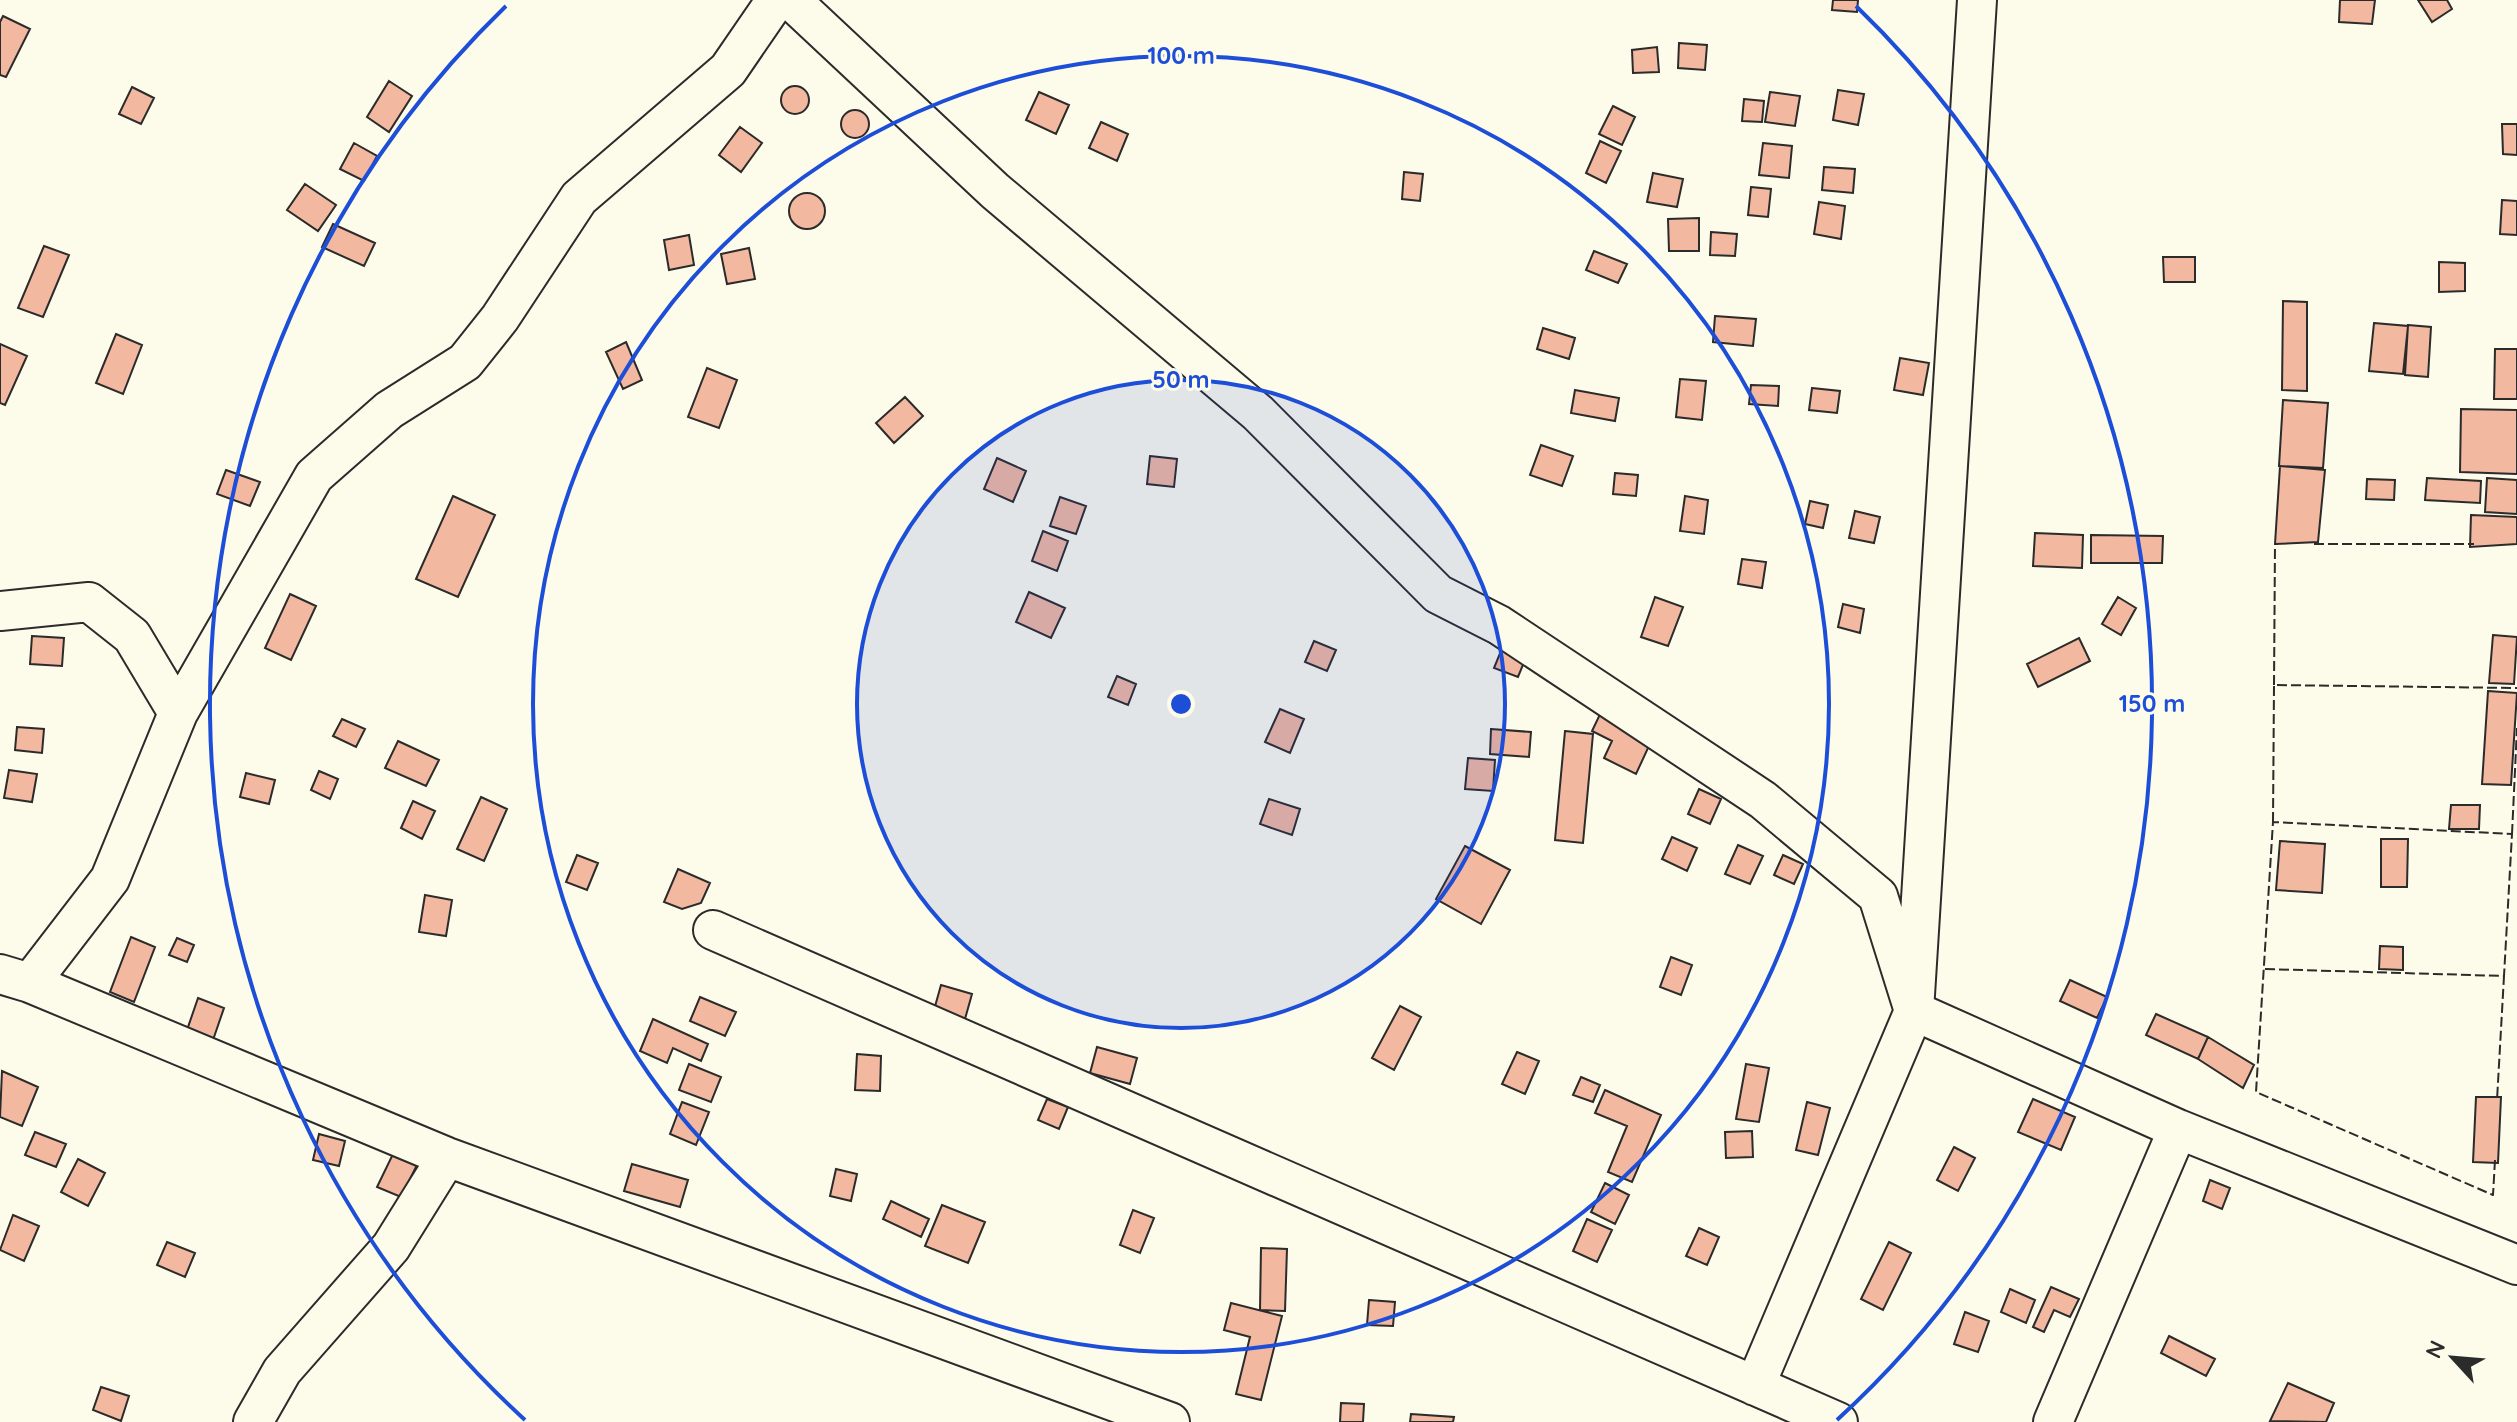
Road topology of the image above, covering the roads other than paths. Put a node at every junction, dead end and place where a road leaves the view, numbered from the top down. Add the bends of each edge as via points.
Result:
1 (776, 0) edge
2 (791, 0) edge
3 (1977, 0) edge
4 (0, 611) edge
5 (178, 713) junction
6 (713, 930) dead end
7 (15, 978) edge
8 (1914, 1011) junction
9 (2178, 1129) junction
10 (447, 1157) junction
11 (2517, 1265) edge
12 (1755, 1386) junction
13 (253, 1422) edge
14 (1170, 1422) edge
15 (1838, 1422) edge
16 (2053, 1422) edge

1 - 5 street via 728,70 579,198 465,362 389,410 314,476
2 - 8 street via 995,191 1258,413 1438,594 1499,625 1763,800 1878,896
3 - 8 street
4 - 5 street via 89,602 132,636
5 - 7 street via 110,879
6 - 12 street
7 - 10 street
8 - 9 street
8 - 12 street
9 - 11 street
9 - 16 street
10 - 13 street via 391,1247 282,1371
10 - 14 street
12 - 15 street

